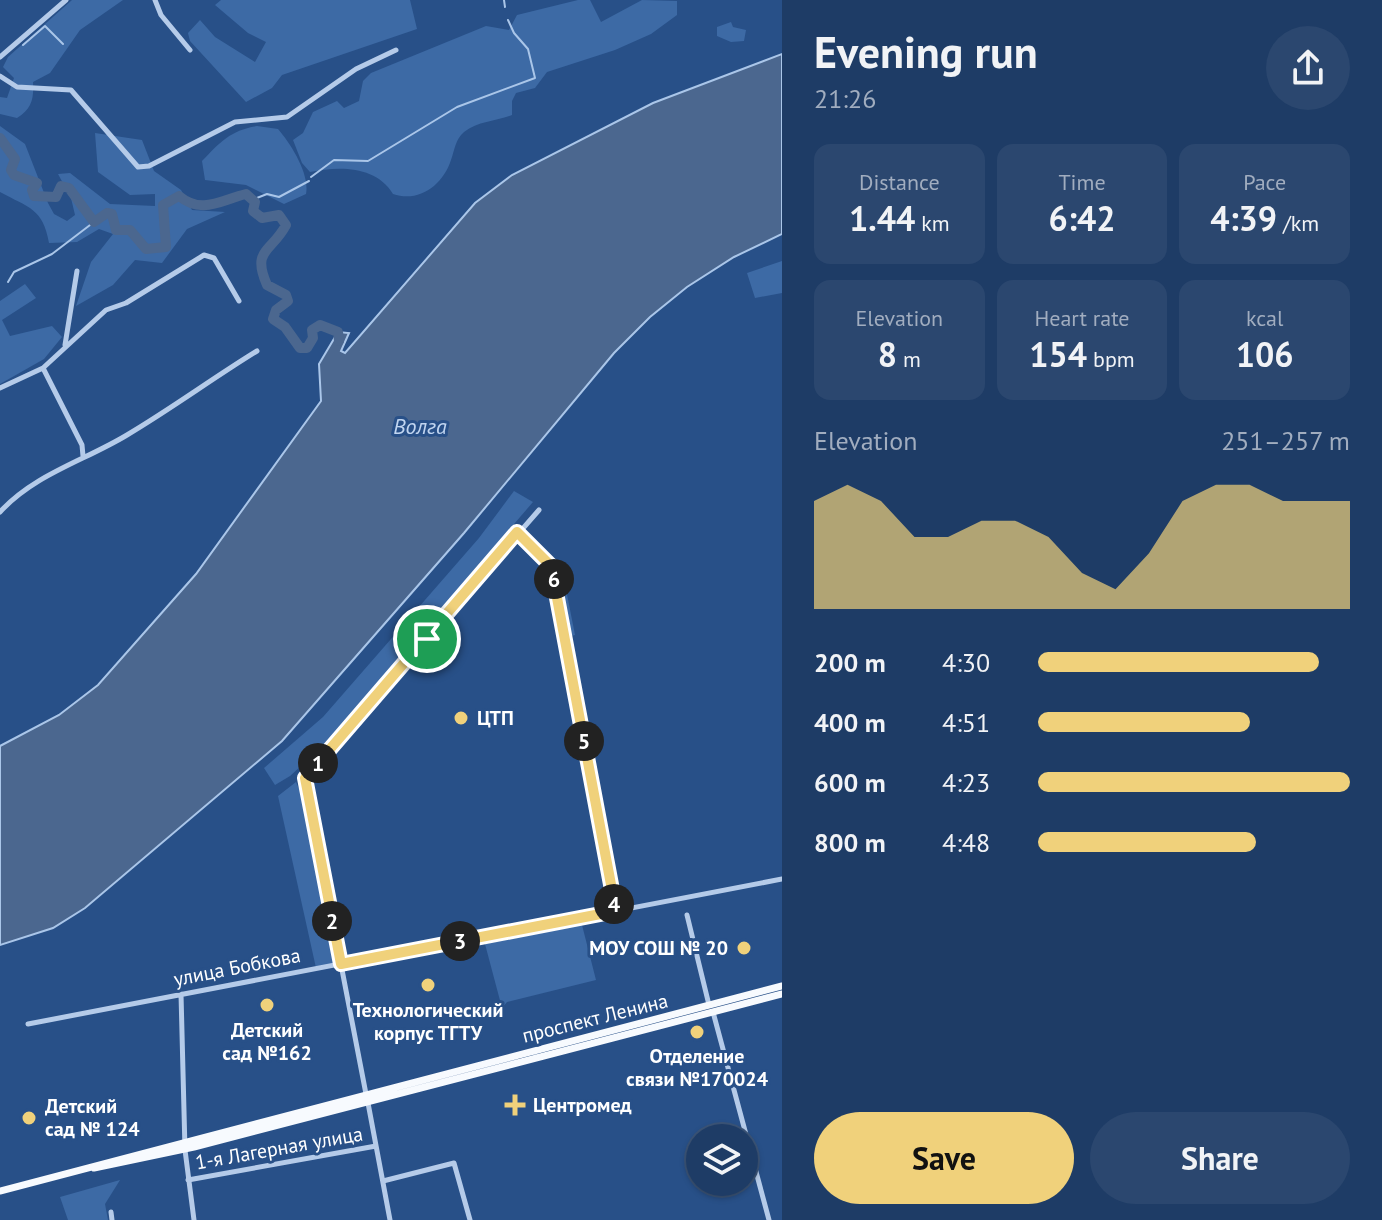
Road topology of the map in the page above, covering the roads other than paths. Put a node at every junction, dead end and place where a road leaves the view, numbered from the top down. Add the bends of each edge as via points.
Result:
1 (66, 0) edge
2 (155, 0) edge
3 (190, 50) dead end
4 (396, 50) dead end
5 (0, 57) edge
6 (0, 76) edge
7 (77, 271) dead end
8 (239, 301) dead end
9 (65, 346) junction
10 (257, 351) dead end
11 (43, 368) junction
12 (0, 388) edge
13 (83, 456) junction
14 (539, 510) dead end
15 (0, 512) edge
16 (517, 532) junction
17 (782, 879) edge
18 (616, 911) junction
19 (687, 915) dead end
20 (341, 964) junction
21 (782, 986) edge
22 (181, 994) junction
23 (782, 994) edge
24 (713, 1007) junction
25 (28, 1024) dead end
26 (368, 1097) junction
27 (184, 1146) junction
28 (376, 1146) junction
29 (188, 1180) junction
30 (383, 1181) junction
31 (0, 1191) edge
32 (111, 1212) dead end
33 (112, 1220) edge
34 (194, 1220) edge
35 (390, 1220) edge
36 (470, 1220) edge
37 (769, 1220) edge

1 - 5 street
2 - 3 street
4 - 6 street via 356,69 287,117 235,122 159,164 138,167 71,90 17,87
7 - 9 street
8 - 9 street via 210,254 106,310
9 - 11 street
10 - 13 street via 124,437
11 - 12 street
11 - 13 street
13 - 15 street via 15,495
14 - 16 street
16 - 18 street via 551,566
16 - 20 street via 305,778
17 - 18 street, улица Бобкова
18 - 20 street, улица Бобкова
19 - 24 street
20 - 22 street, улица Бобкова
20 - 26 street
21 - 24 main road, проспект Ленина
22 - 25 street, улица Бобкова
22 - 27 street
23 - 24 main road, проспект Ленина
24 - 26 main road, проспект Ленина
24 - 37 street
26 - 27 main road, проспект Ленина
26 - 28 street
27 - 29 street
27 - 31 main road, проспект Ленина
28 - 29 street, 1-я Лагерная улица
28 - 30 street
29 - 34 street
30 - 35 street
30 - 36 street via 454,1163
32 - 33 street

